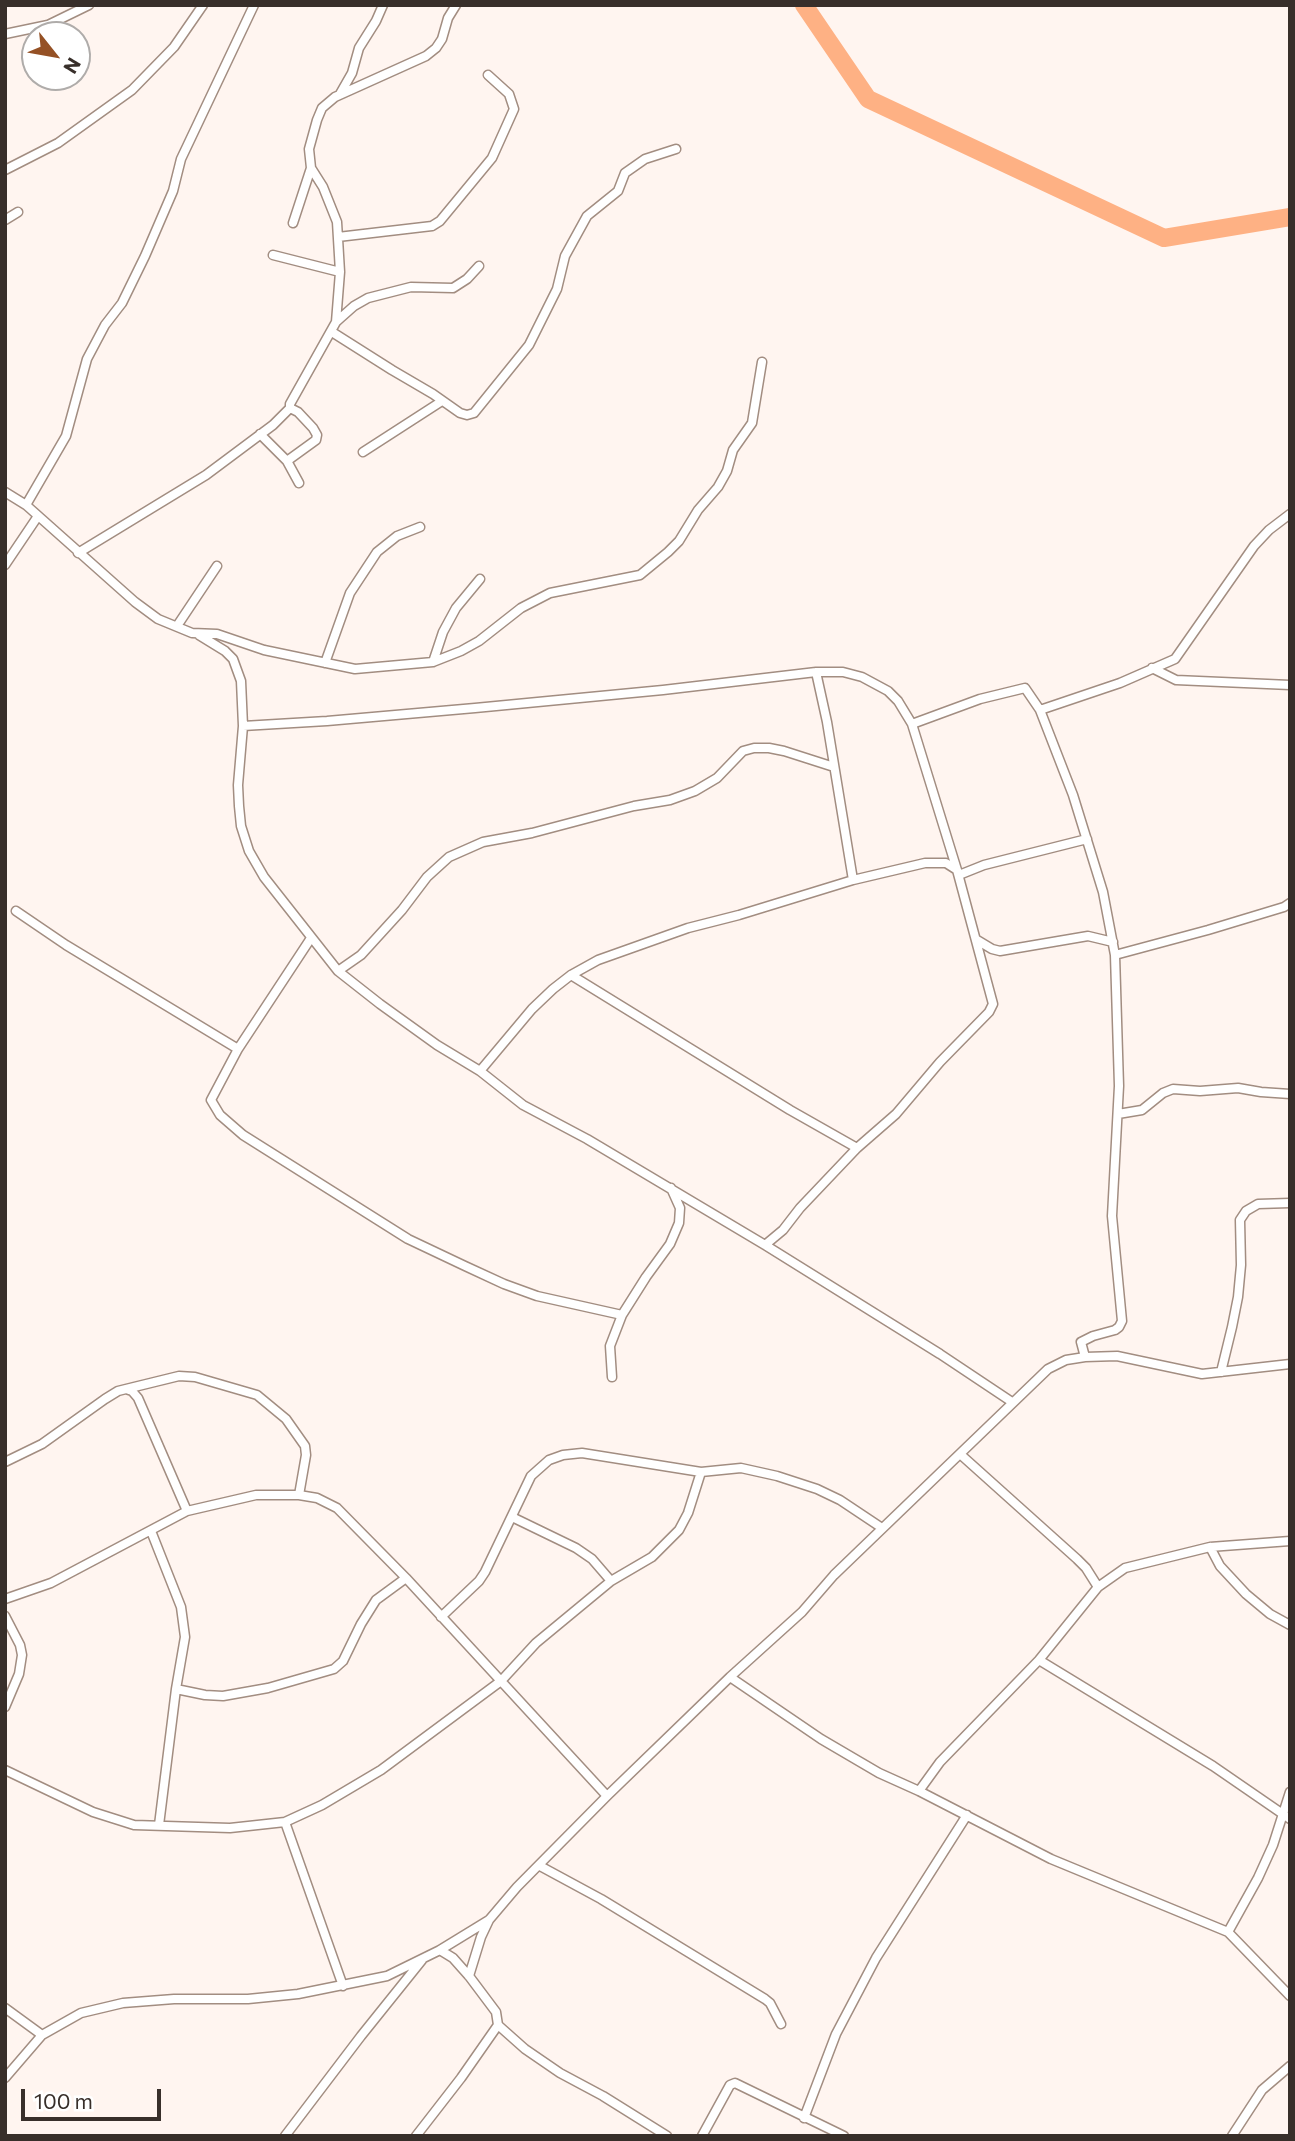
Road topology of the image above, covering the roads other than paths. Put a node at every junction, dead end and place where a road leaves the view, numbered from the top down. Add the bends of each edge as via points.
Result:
1 (89, 5) edge
2 (203, 5) edge
3 (254, 5) edge
4 (383, 5) edge
5 (456, 5) edge
6 (5, 34) edge
7 (488, 75) dead end
8 (341, 94) junction
9 (676, 149) dead end
10 (311, 168) junction
11 (5, 170) edge
12 (18, 212) dead end
13 (5, 220) edge
14 (293, 223) dead end
15 (338, 237) junction
16 (273, 255) dead end
17 (479, 267) dead end
18 (340, 272) junction
19 (336, 322) junction
20 (332, 332) junction
21 (762, 362) dead end
22 (442, 401) junction
23 (290, 408) junction
24 (260, 434) junction
25 (363, 452) dead end
26 (287, 461) junction
27 (299, 483) dead end
28 (5, 492) edge
29 (26, 505) junction
30 (1290, 514) edge
31 (38, 516) junction
32 (420, 527) dead end
33 (78, 553) junction
34 (5, 565) edge
35 (217, 566) dead end
36 (480, 579) dead end
37 (177, 626) junction
38 (199, 635) junction
39 (433, 662) junction
40 (325, 663) junction
41 (1152, 668) junction
42 (816, 672) junction
43 (1290, 685) edge
44 (1040, 710) junction
45 (912, 724) junction
46 (243, 726) junction
47 (834, 767) junction
48 (1087, 839) junction
49 (958, 872) junction
50 (853, 880) junction
51 (1290, 903) edge
52 (16, 911) dead end
53 (311, 938) junction
54 (977, 940) junction
55 (1113, 942) junction
56 (1115, 955) junction
57 (338, 971) junction
58 (571, 975) junction
59 (239, 1049) junction
60 (480, 1071) junction
61 (1290, 1094) edge
62 (1118, 1114) junction
63 (857, 1148) junction
64 (671, 1188) junction
65 (1290, 1203) edge
66 (765, 1245) junction
67 (622, 1315) junction
68 (1085, 1357) junction
69 (1290, 1364) edge
70 (1221, 1372) junction
71 (611, 1377) dead end
72 (126, 1389) junction
73 (1013, 1402) junction
74 (960, 1454) junction
75 (5, 1462) edge
76 (701, 1472) junction
77 (299, 1494) junction
78 (187, 1511) junction
79 (513, 1517) junction
80 (882, 1528) junction
81 (152, 1531) junction
82 (1290, 1541) edge
83 (1210, 1547) junction
84 (406, 1578) junction
85 (611, 1580) junction
86 (1098, 1587) junction
87 (5, 1599) edge
88 (5, 1616) edge
89 (441, 1617) junction
90 (1290, 1625) edge
91 (1038, 1660) junction
92 (730, 1677) junction
93 (501, 1681) junction
94 (176, 1689) junction
95 (5, 1707) edge
96 (5, 1770) edge
97 (919, 1791) junction
98 (1290, 1792) edge
99 (607, 1796) junction
100 (967, 1815) junction
101 (1286, 1816) edge
102 (285, 1822) junction
103 (159, 1825) junction
104 (540, 1866) junction
105 (489, 1920) junction
106 (1228, 1932) junction
107 (440, 1950) junction
108 (424, 1958) junction
109 (469, 1976) junction
110 (343, 1986) junction
111 (1290, 1996) edge
112 (5, 2008) edge
113 (781, 2024) dead end
114 (498, 2025) junction
115 (42, 2035) junction
116 (1290, 2066) edge
117 (5, 2078) edge
118 (804, 2118) junction
119 (285, 2136) edge
120 (416, 2136) edge
121 (667, 2136) edge
122 (702, 2136) edge
123 (844, 2136) edge
124 (1231, 2136) edge

1 - 6 street via 48,25
2 - 11 street via 174,47 132,90 58,143
3 - 29 street via 181,159 173,191 145,256 87,359 66,436
4 - 8 street
5 - 8 street via 442,39 426,56
7 - 15 street via 509,94 514,108 492,158 440,221 432,226
8 - 10 street via 322,107 309,149
9 - 22 street via 645,159 625,173 618,191 587,216 565,256 557,289 529,345 474,413 460,413
10 - 14 street
10 - 15 street via 335,212
12 - 13 street
15 - 18 street
16 - 18 street
17 - 19 street via 453,288 411,287 368,298
18 - 19 street
19 - 20 street
20 - 22 street
20 - 23 street
21 - 39 street via 751,423 733,450 718,487 677,544 639,575 550,593 479,641
22 - 25 street
23 - 24 street
23 - 26 street via 317,435
24 - 26 street
24 - 33 street via 206,475
26 - 27 street
28 - 29 street
29 - 31 street
30 - 41 street via 1254,546 1175,659
31 - 33 street
31 - 34 street
32 - 40 street via 397,536 377,552 350,593
33 - 37 street via 158,619
35 - 37 street
36 - 39 street via 456,608
37 - 38 street
38 - 40 street via 217,634
38 - 46 street via 225,651 236,665
39 - 40 street via 364,669
41 - 43 street via 1170,679 1191,682
41 - 44 street
42 - 45 street via 862,677 888,691
42 - 46 street via 475,708
42 - 47 street
44 - 45 street via 1024,688
44 - 48 street
45 - 49 street
46 - 53 street via 238,785 241,826 249,851
47 - 50 street
47 - 57 street via 776,749 754,748 743,751 717,778 670,800 483,842 449,857 361,955
48 - 49 street
48 - 55 street
49 - 50 street via 946,863 925,863
49 - 54 street
50 - 58 street via 688,928 598,960
51 - 56 street
52 - 59 street
53 - 57 street
53 - 59 street
54 - 55 street via 1000,951 1088,936
54 - 63 street via 992,998 989,1012 896,1114
55 - 56 street
56 - 62 street
57 - 60 street
58 - 60 street via 532,1009
58 - 63 street
59 - 67 street via 211,1100 225,1121 243,1135 442,1256 537,1296
60 - 64 street via 523,1105
61 - 62 street via 1238,1088 1173,1089 1142,1110
62 - 68 street via 1112,1216 1122,1321 1115,1330 1081,1342
63 - 66 street
64 - 66 street
64 - 67 street via 680,1208 679,1223
65 - 70 street via 1258,1203 1241,1220 1238,1297
66 - 73 street
67 - 71 street via 610,1346
68 - 70 street via 1117,1356 1202,1374
68 - 73 street via 1048,1369
69 - 70 street
72 - 75 street via 104,1399 42,1444
72 - 77 street via 179,1376 257,1395 286,1419 305,1446
72 - 78 street via 138,1398
73 - 74 street
74 - 80 street
74 - 86 street via 1077,1559
76 - 79 street via 582,1453 563,1455 531,1476
76 - 80 street via 741,1468 777,1476 840,1500
76 - 85 street via 679,1530 652,1557
77 - 78 street via 256,1495
77 - 84 street via 337,1508
78 - 81 street
79 - 85 street via 576,1548
79 - 89 street via 479,1581
80 - 92 street via 802,1612
81 - 87 street via 51,1583
81 - 94 street via 184,1620
82 - 83 street
83 - 86 street via 1132,1566
83 - 90 street via 1220,1566 1246,1594
84 - 89 street
84 - 94 street via 376,1600 343,1661 334,1669 223,1696
85 - 93 street via 536,1643
86 - 91 street
88 - 95 street via 22,1655
89 - 93 street
91 - 97 street via 940,1762
91 - 101 street
92 - 97 street via 821,1739
92 - 99 street
93 - 99 street
93 - 102 street via 381,1770
94 - 103 street
96 - 103 street via 93,1812 134,1825
97 - 100 street
98 - 101 street
99 - 104 street
100 - 106 street via 1051,1859
100 - 118 street via 876,1958 836,2034
101 - 106 street
102 - 103 street via 230,1828
102 - 110 street
104 - 105 street
104 - 113 street via 765,1998
105 - 107 street
105 - 109 street
106 - 111 street
107 - 108 street
107 - 109 street
108 - 110 street via 387,1976
108 - 119 street
109 - 114 street via 496,2012
110 - 115 street via 248,1999 122,2003 80,2013
112 - 115 street
114 - 120 street
114 - 121 street via 544,2062
115 - 117 street
116 - 124 street via 1262,2090
118 - 122 street via 735,2083
118 - 123 street

